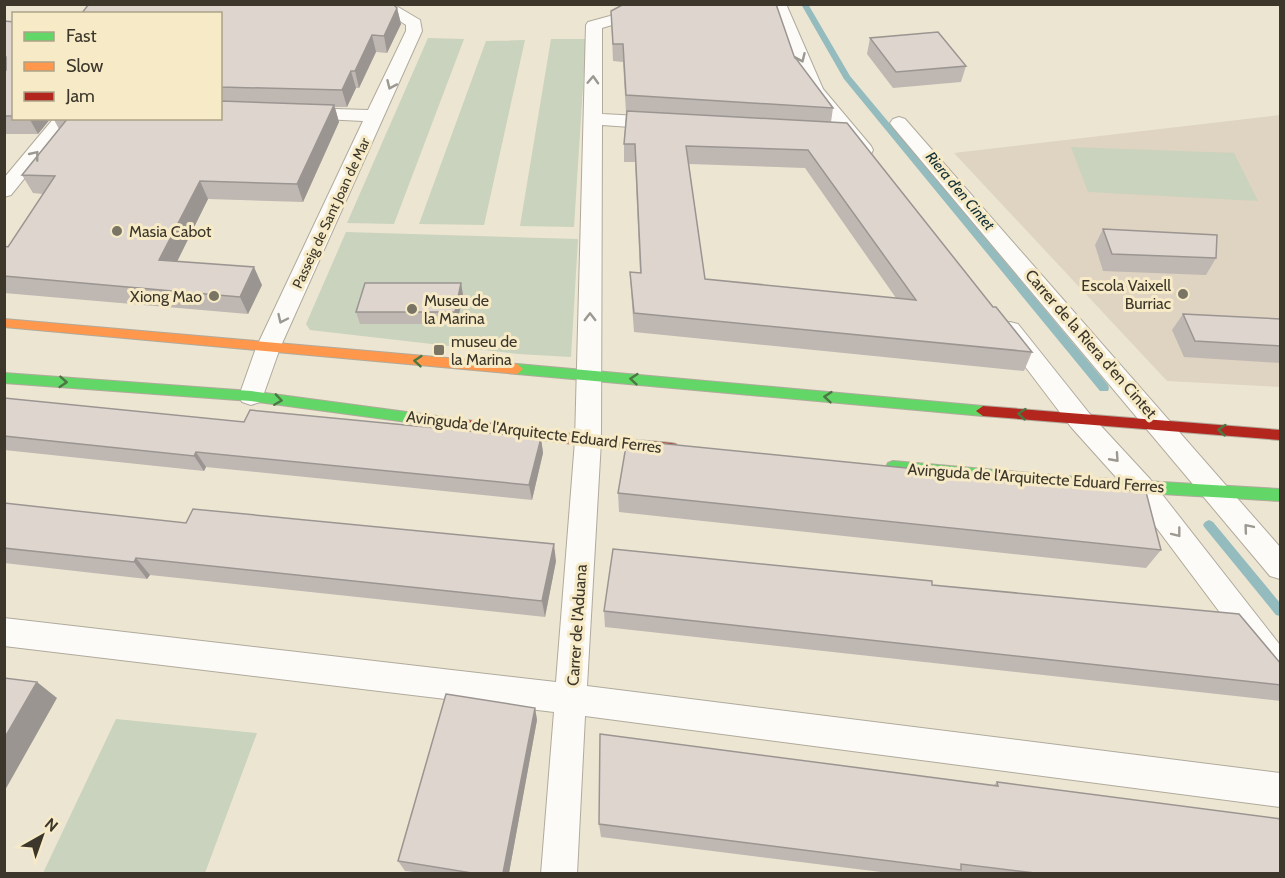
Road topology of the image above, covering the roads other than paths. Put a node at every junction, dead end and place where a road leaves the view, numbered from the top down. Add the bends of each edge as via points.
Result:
1 (381, 4) edge
2 (636, 4) edge
3 (774, 6) edge
4 (288, 113) edge
5 (377, 116) junction
6 (591, 119) junction
7 (62, 120) edge
8 (899, 123) dead end
9 (674, 124) edge
10 (827, 132) edge
11 (851, 134) junction
12 (880, 169) edge
13 (4, 191) edge
14 (995, 312) edge
15 (4, 323) edge
16 (268, 348) junction
17 (590, 375) junction
18 (4, 378) edge
19 (251, 396) junction
20 (1080, 420) junction
21 (1161, 426) junction
22 (1281, 435) edge
23 (588, 441) junction
24 (684, 449) edge
25 (874, 466) edge
26 (1142, 487) junction
27 (1217, 490) junction
28 (1281, 495) edge
29 (1281, 567) edge
30 (4, 632) edge
31 (1281, 668) edge
32 (572, 699) junction
33 (1281, 790) edge
34 (559, 873) edge

1 -> 5 street, Passeig de Sant Joan de Mar via 414,23 414,31
6 -> 2 street via 594,25 616,19
3 -> 11 street via 815,90
4 - 5 street
5 -> 16 street, Passeig de Sant Joan de Mar
6 - 9 street
17 -> 6 street
13 -> 7 street
8 - 21 street, Carrer de la Riera d'en Cintet
10 - 11 street
11 - 12 street
14 - 20 street
15 - 16 street
17 -> 16 street
16 - 19 street, Passeig de Sant Joan de Mar
20 -> 17 street
17 - 23 street, Carrer de l'Aduana
18 -> 19 street, Avinguda de l'Arquitecte Eduard Ferres
19 -> 23 street, Avinguda de l'Arquitecte Eduard Ferres
20 - 21 street
20 -> 26 street
22 -> 21 street
21 - 27 street, Carrer de la Riera d'en Cintet
23 - 24 street, Avinguda de l'Arquitecte Eduard Ferres
23 - 32 street, Carrer de l'Aduana
25 - 26 street, Avinguda de l'Arquitecte Eduard Ferres
26 - 27 street, Avinguda de l'Arquitecte Eduard Ferres
26 -> 31 street
27 - 28 street, Avinguda de l'Arquitecte Eduard Ferres
29 -> 27 street, Carrer de la Riera d'en Cintet
30 - 32 street
32 - 33 street
32 - 34 street, Carrer de l'Aduana

